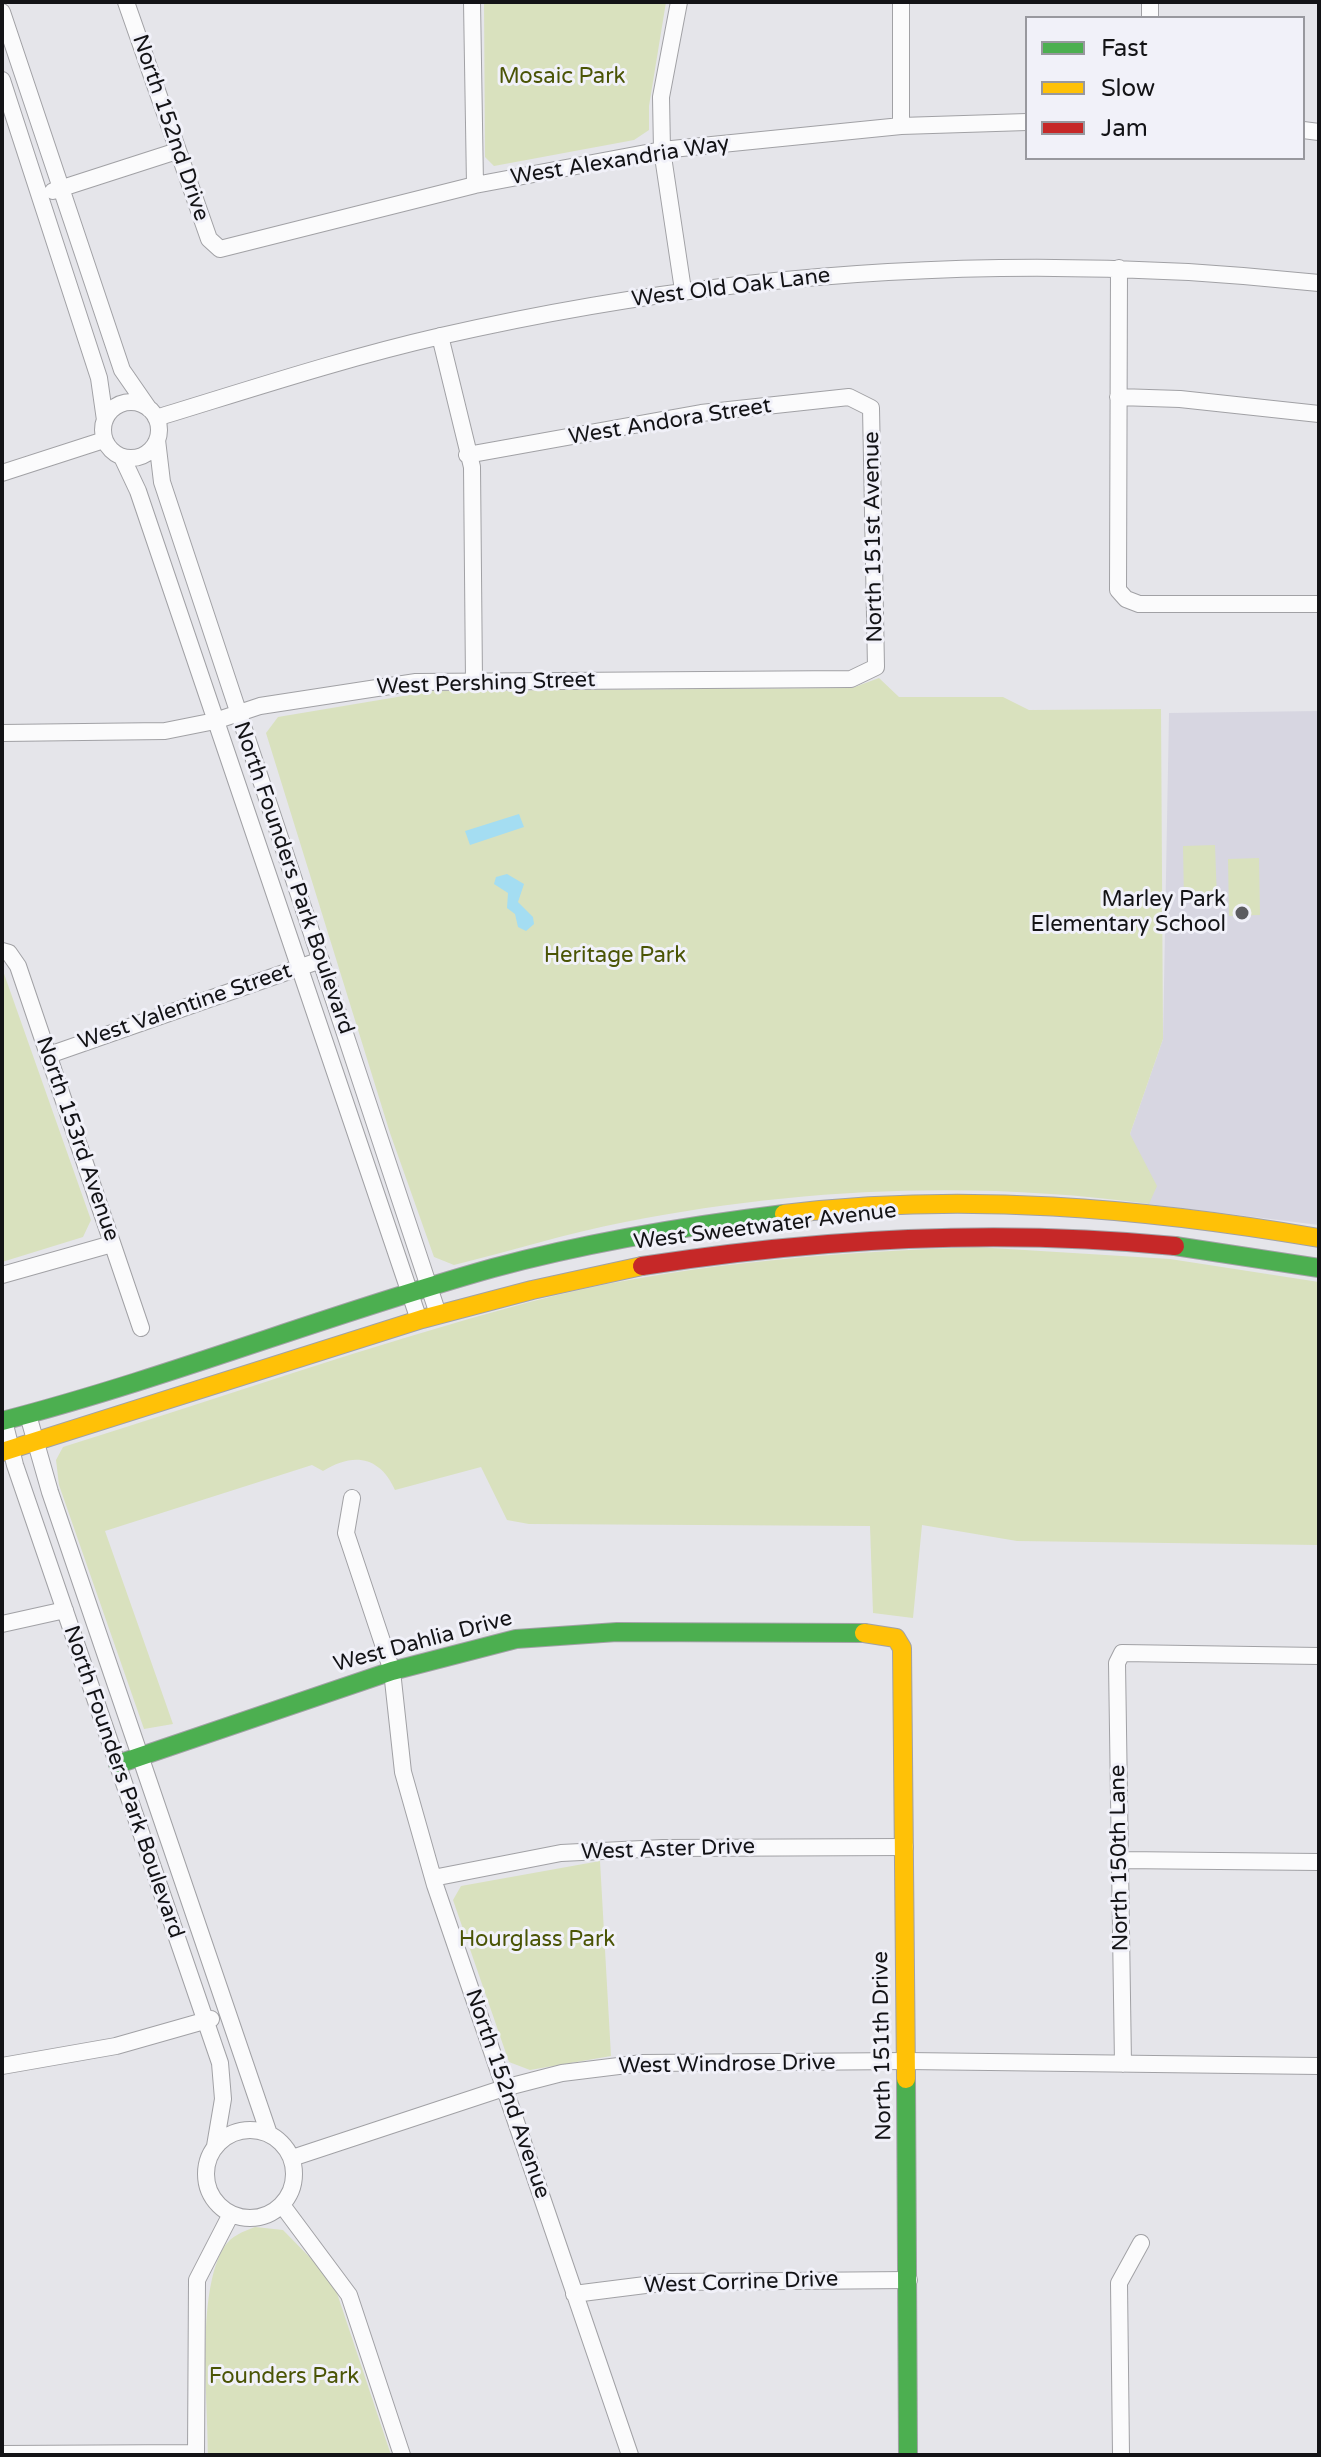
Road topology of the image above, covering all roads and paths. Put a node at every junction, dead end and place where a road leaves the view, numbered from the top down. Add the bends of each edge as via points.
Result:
1 (126, 2) edge
2 (472, 2) edge
3 (679, 2) edge
4 (901, 2) edge
5 (2, 12) edge
6 (2, 80) edge
7 (1025, 122) edge
8 (901, 126) junction
9 (662, 150) junction
10 (177, 151) junction
11 (475, 185) junction
12 (60, 189) junction
13 (40, 195) junction
14 (220, 249) joint
15 (1119, 268) junction
16 (1319, 283) edge
17 (683, 290) junction
18 (440, 336) junction
19 (1118, 397) junction
20 (871, 408) joint
21 (153, 413) junction
22 (1319, 414) edge
23 (105, 420) junction
24 (104, 440) junction
25 (157, 440) junction
26 (467, 455) junction
27 (122, 457) junction
28 (2, 473) edge
29 (1319, 604) edge
30 (876, 667) joint
31 (474, 681) junction
32 (237, 713) junction
33 (215, 721) junction
34 (2, 733) edge
35 (5, 952) edge
36 (321, 960) junction
37 (298, 967) junction
38 (49, 1055) junction
39 (1319, 1238) edge
40 (112, 1244) junction
41 (1319, 1268) edge
42 (2, 1275) edge
43 (430, 1287) junction
44 (410, 1292) junction
45 (438, 1314) junction
46 (419, 1320) junction
47 (141, 1328) dead end
48 (28, 1415) junction
49 (3, 1421) edge
50 (35, 1442) junction
51 (6, 1451) edge
52 (352, 1498) dead end
53 (65, 1610) junction
54 (2, 1624) edge
55 (896, 1638) joint
56 (1319, 1656) edge
57 (392, 1671) junction
58 (140, 1757) junction
59 (118, 1764) junction
60 (905, 1847) junction
61 (1120, 1860) junction
62 (1319, 1862) edge
63 (433, 1878) junction
64 (227, 2014) junction
65 (204, 2022) junction
66 (907, 2061) junction
67 (1123, 2064) junction
68 (2, 2066) edge
69 (1319, 2066) edge
70 (504, 2088) junction
71 (269, 2134) junction
72 (215, 2146) junction
73 (292, 2158) junction
74 (282, 2205) junction
75 (231, 2214) junction
76 (1141, 2243) dead end
77 (909, 2280) junction
78 (574, 2294) junction
79 (2, 2454) edge
80 (196, 2454) edge
81 (402, 2455) edge
82 (630, 2455) edge
83 (908, 2455) edge
84 (1121, 2455) edge

1 - 10 street, North 152nd Drive
2 - 11 street
3 - 9 street via 661,97
4 - 8 street
5 - 12 street
6 - 13 street
7 - 8 street, West Alexandria Way
8 - 9 street, West Alexandria Way
9 - 11 street, West Alexandria Way
9 - 17 street
10 - 12 street
10 - 14 street, North 152nd Drive via 209,239
11 - 14 street, West Alexandria Way
12 - 13 street
12 - 21 street via 122,370
13 - 23 street via 99,378
15 - 16 street, West Old Oak Lane
15 - 17 street, West Old Oak Lane via 966,267
15 - 19 street
17 - 18 street, West Old Oak Lane
18 - 21 street, West Old Oak Lane
18 - 26 street
19 - 22 street
19 - 29 street via 1117,579 1126,599 1139,604
20 - 26 street, West Andora Street via 849,397 701,413
20 - 30 street, North 151st Avenue
21 - 23 street via 124,403
21 - 25 street
23 - 24 street
24 - 27 street
24 - 28 street
25 - 27 street via 139,457
25 - 32 street, North Founders Park Boulevard via 159,473
26 - 31 street via 472,467
27 - 33 street, North Founders Park Boulevard
30 - 31 street, West Pershing Street via 851,679
31 - 32 street, West Pershing Street via 367,687
32 - 33 street, West Pershing Street
32 - 36 street, North Founders Park Boulevard
33 - 34 street, West Pershing Street via 165,731
33 - 37 street, North Founders Park Boulevard
35 - 38 street, North 153rd Avenue via 18,966
36 - 37 street, West Valentine Street
36 - 43 street, North Founders Park Boulevard
37 - 38 street, West Valentine Street
37 - 44 street, North Founders Park Boulevard
38 - 40 street, North 153rd Avenue
39 - 43 street, West Sweetwater Avenue via 1057,1206 904,1205 764,1216 654,1232
40 - 42 street
40 - 47 street, North 153rd Avenue
41 - 45 street, West Sweetwater Avenue via 1100,1238 909,1235 654,1262
43 - 44 street, West Sweetwater Avenue
43 - 45 street, North Founders Park Boulevard
44 - 46 street, North Founders Park Boulevard
44 - 48 street, West Sweetwater Avenue
45 - 46 street, West Sweetwater Avenue
46 - 50 street, West Sweetwater Avenue
48 - 49 street, West Sweetwater Avenue
48 - 50 street, North Founders Park Boulevard
49 - 51 street, North Founders Park Boulevard
50 - 51 street, West Sweetwater Avenue
50 - 58 street, North Founders Park Boulevard
51 - 53 street, North Founders Park Boulevard
52 - 57 street, North 152nd Avenue via 346,1533
53 - 54 street
53 - 59 street, North Founders Park Boulevard
55 - 57 street, West Dahlia Drive via 878,1633 617,1632 516,1639
55 - 60 street, North 151th Drive via 902,1648
56 - 61 street, North 150th Lane via 1122,1653 1117,1663
57 - 58 street, West Dahlia Drive
57 - 63 street, North 152nd Avenue via 403,1772
58 - 59 street, West Dahlia Drive
58 - 64 street, North Founders Park Boulevard
59 - 65 street, North Founders Park Boulevard
60 - 63 street, West Aster Drive via 561,1853
60 - 66 street, North 151th Drive
61 - 62 street
61 - 67 street, North 150th Lane
63 - 70 street, North 152nd Avenue
64 - 65 street
64 - 71 street, North Founders Park Boulevard
65 - 68 street via 74,2055
65 - 72 street, North Founders Park Boulevard via 223,2079
66 - 67 street, West Windrose Drive
66 - 70 street, West Windrose Drive via 643,2063 562,2073
66 - 77 street, North 151th Drive
67 - 69 street, West Windrose Drive
70 - 73 street, West Windrose Drive
70 - 78 street, North 152nd Avenue
71 - 72 street via 246,2130
71 - 73 street
72 - 75 street via 206,2166 208,2189
73 - 74 street via 293,2185
74 - 75 street via 254,2219
74 - 81 street via 349,2295
75 - 80 street via 197,2280
76 - 84 street via 1119,2283
77 - 78 street, West Corrine Drive via 669,2282
77 - 83 street, North 151th Drive
78 - 82 street, North 152nd Avenue
79 - 80 street

